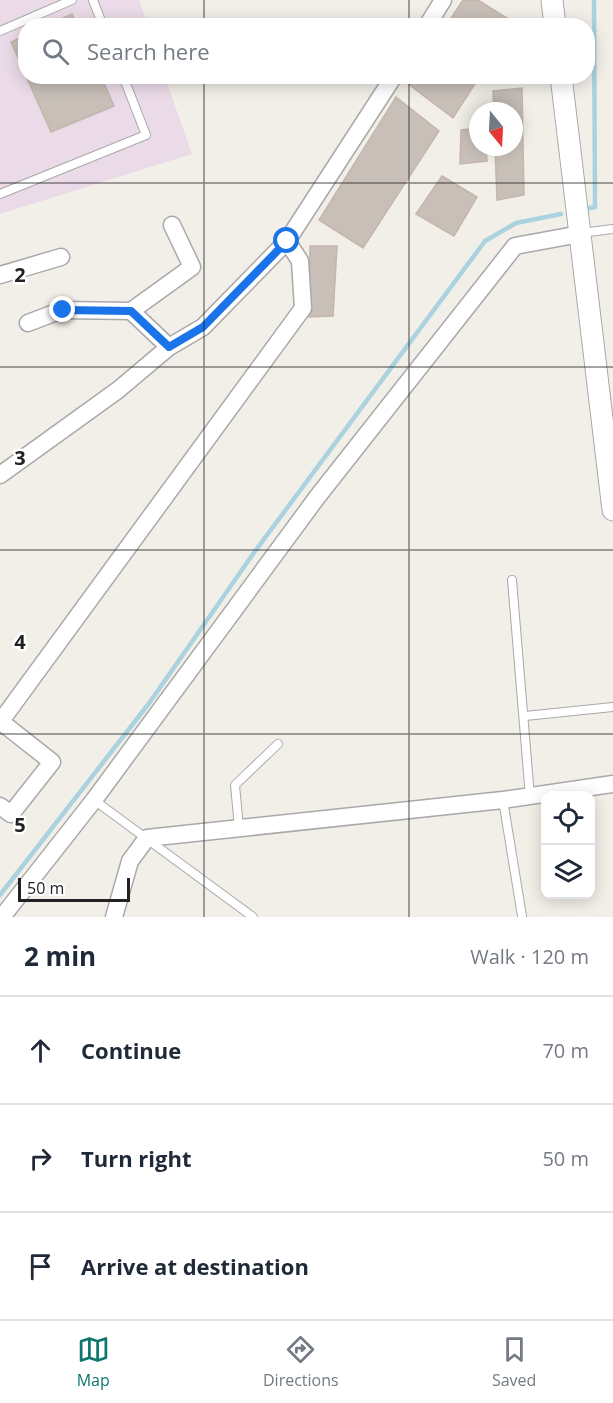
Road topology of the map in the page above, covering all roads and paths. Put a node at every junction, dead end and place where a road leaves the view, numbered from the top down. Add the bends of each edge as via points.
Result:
1 (72, 0) edge
2 (93, 0) edge
3 (444, 0) edge
4 (552, 0) edge
5 (30, 18) edge
6 (100, 18) edge
7 (432, 18) edge
8 (554, 18) edge
9 (18, 23) edge
10 (0, 31) edge
11 (126, 84) edge
12 (389, 84) edge
13 (562, 84) edge
14 (0, 194) edge
15 (172, 225) dead end
16 (613, 229) edge
17 (580, 234) junction
18 (287, 241) junction
19 (61, 257) dead end
20 (0, 274) edge
21 (131, 311) junction
22 (28, 323) dead end
23 (169, 347) junction
24 (609, 441) edge
25 (0, 476) edge
26 (613, 510) edge
27 (512, 580) dead end
28 (613, 707) edge
29 (525, 716) junction
30 (0, 721) edge
31 (278, 744) dead end
32 (613, 784) edge
33 (530, 796) junction
34 (503, 800) junction
35 (94, 801) junction
36 (1, 810) edge
37 (239, 828) junction
38 (147, 838) junction
39 (522, 916) edge
40 (2, 917) edge
41 (114, 917) edge
42 (252, 917) edge

1 - 5 lane
2 - 6 lane
3 - 7 street
4 - 8 street
9 - 10 lane
11 - 14 lane via 146,135
12 - 18 street
13 - 17 street
15 - 21 street via 192,267
16 - 17 lane
17 - 24 street
17 - 35 street via 515,246 318,496
18 - 23 street via 203,327
18 - 30 street via 300,261 303,308
19 - 20 street
21 - 22 street via 63,310
21 - 23 street
23 - 25 street via 118,390
24 - 26 street
27 - 29 lane
28 - 29 lane
29 - 33 lane
30 - 36 street via 52,762 11,814
31 - 37 lane via 235,784
32 - 33 street
33 - 34 street
34 - 37 street
34 - 39 lane
35 - 38 lane
35 - 40 street
37 - 38 street
38 - 41 street via 130,861
38 - 42 lane

